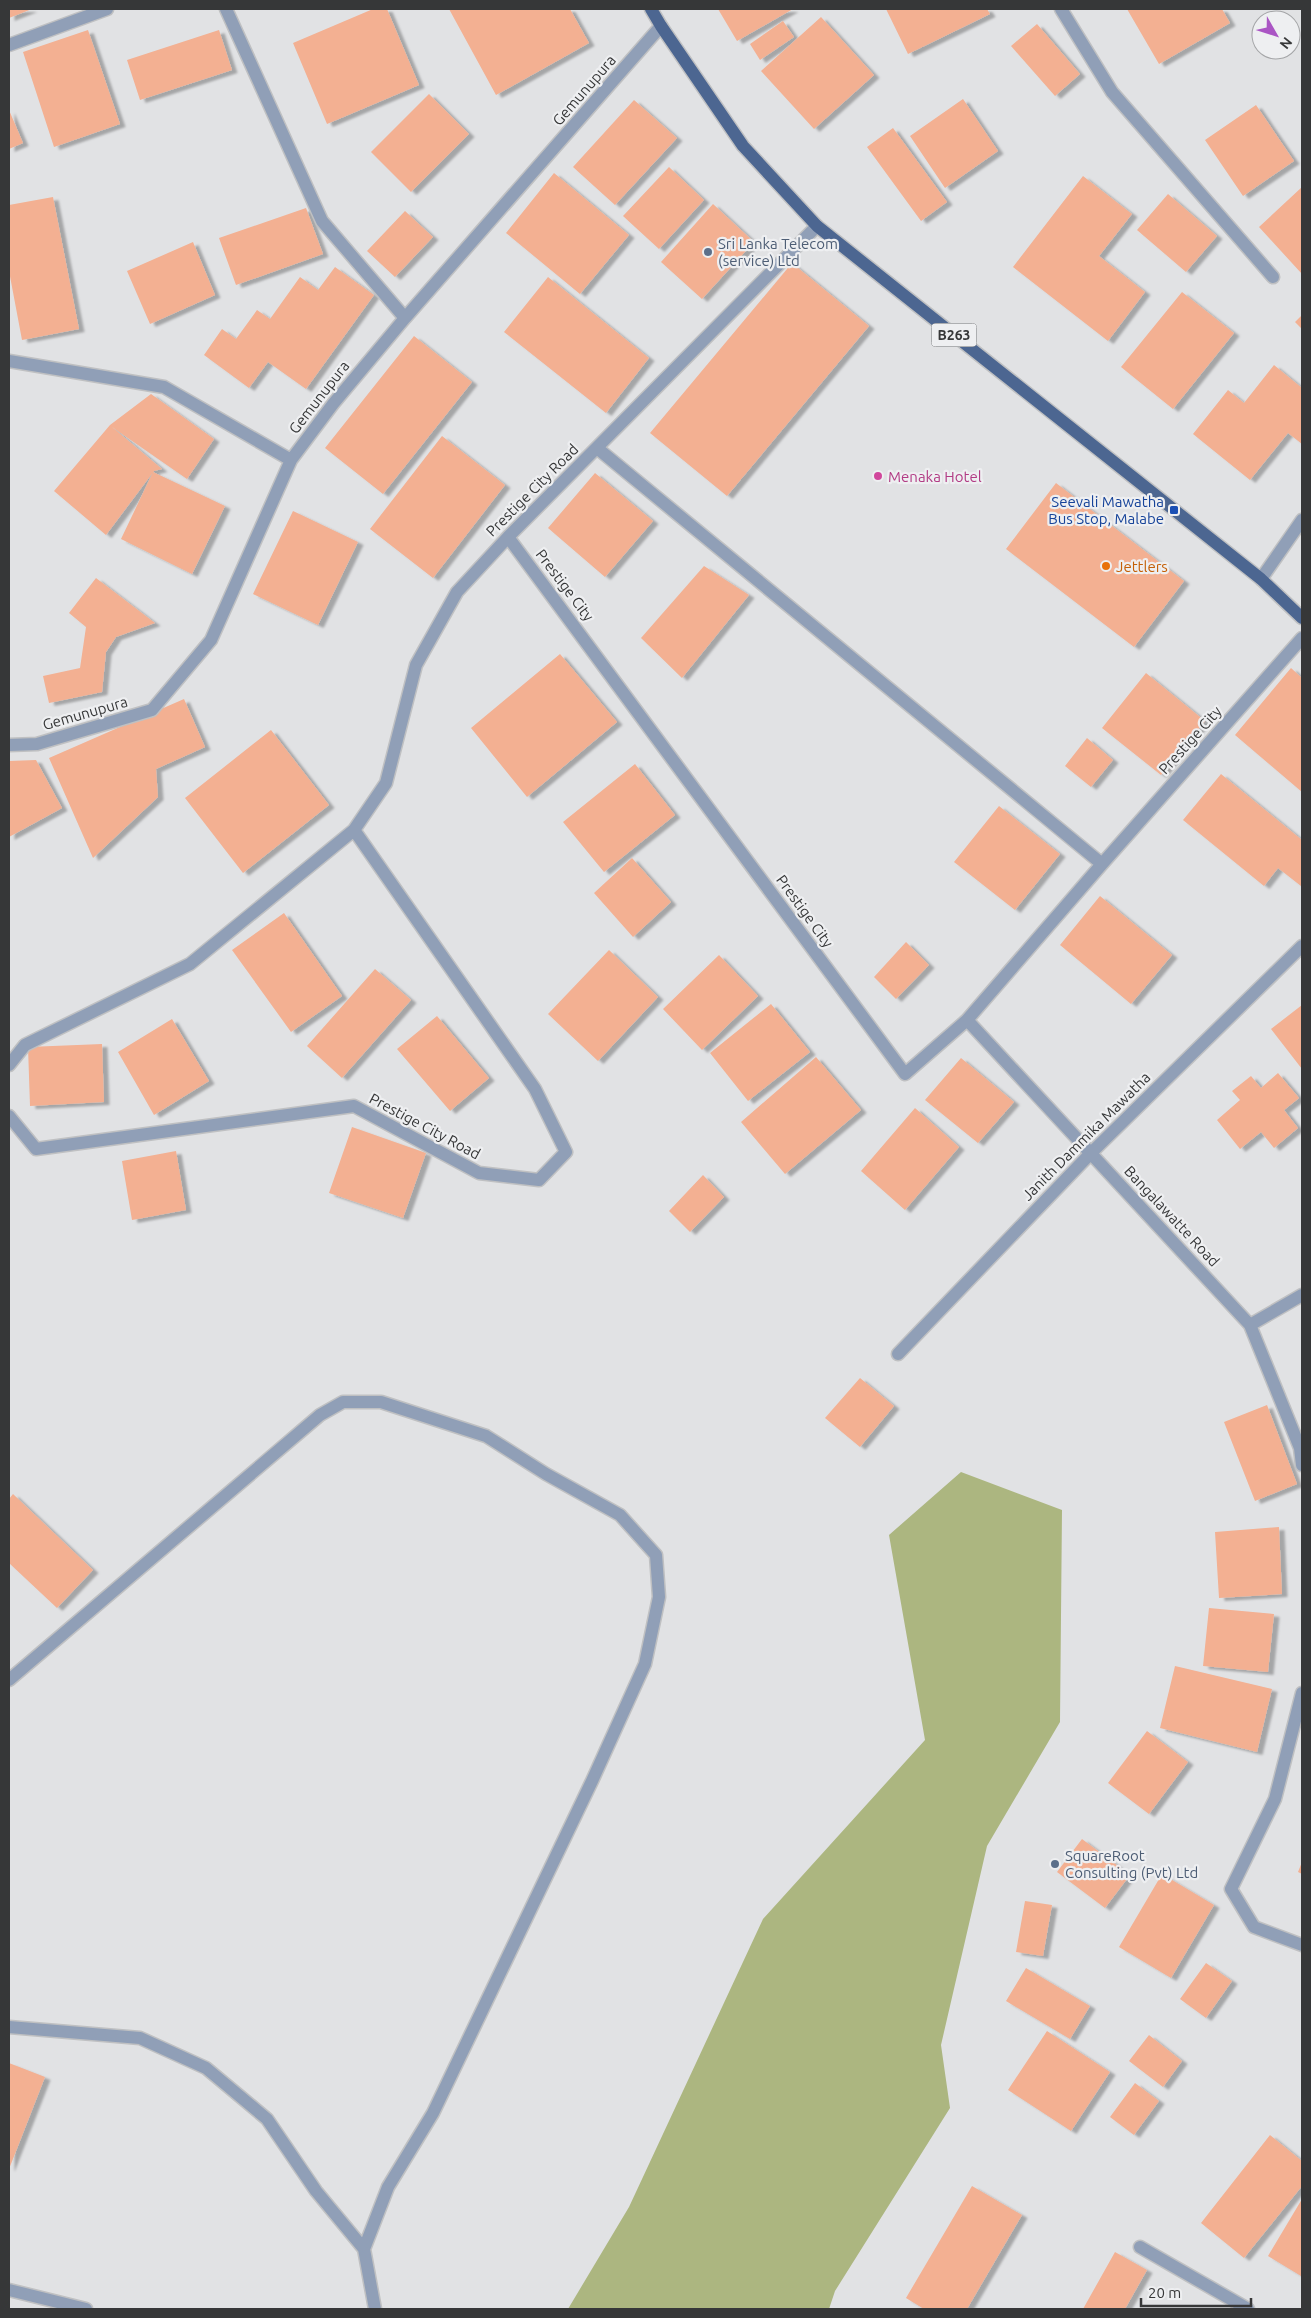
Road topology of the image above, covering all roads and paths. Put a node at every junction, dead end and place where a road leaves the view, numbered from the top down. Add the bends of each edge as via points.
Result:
1 (106, 9) edge
2 (226, 9) edge
3 (651, 9) edge
4 (1061, 9) edge
5 (661, 26) junction
6 (9, 45) edge
7 (816, 226) junction
8 (1273, 277) dead end
9 (405, 318) junction
10 (9, 361) edge
11 (597, 448) junction
12 (291, 460) junction
13 (1302, 520) edge
14 (508, 537) junction
15 (1261, 579) junction
16 (1302, 618) edge
17 (1302, 638) edge
18 (9, 744) edge
19 (354, 830) junction
20 (1102, 864) junction
21 (1302, 946) edge
22 (967, 1020) junction
23 (9, 1065) edge
24 (9, 1116) edge
25 (1091, 1152) junction
26 (1302, 1295) edge
27 (1250, 1325) junction
28 (898, 1354) dead end
29 (1302, 1465) edge
30 (9, 1680) edge
31 (1302, 1693) edge
32 (1302, 1945) edge
33 (9, 2027) edge
34 (1140, 2247) dead end
35 (364, 2249) junction
36 (9, 2290) edge
37 (86, 2309) edge
38 (375, 2309) edge
39 (1248, 2309) edge

1 - 6 street
2 - 9 street via 322,221
3 - 5 main road, B263
4 - 8 street via 1112,92
5 - 7 main road, B263 via 743,146
5 - 9 street, Gemunupura
7 - 11 street, Prestige City Road
7 - 15 main road, B263
9 - 12 street, Gemunupura
10 - 12 street via 164,387
11 - 14 street, Prestige City Road
11 - 20 street
12 - 18 street, Gemunupura via 211,640 152,710 37,744
13 - 15 street
14 - 19 street, Prestige City Road via 457,592 416,665 386,783
14 - 22 street, Prestige City via 905,1074
15 - 16 main road, B263
17 - 20 street, Prestige City
19 - 23 street, Prestige City Road via 190,964 25,1045
19 - 24 street, Prestige City Road via 534,1089 566,1152 539,1180 479,1173 354,1106 36,1149
20 - 22 street, Prestige City
21 - 25 street, Janith Dammika Mawatha
22 - 25 street, Bangalawatte Road
25 - 27 street, Bangalawatte Road
25 - 28 street, Janith Dammika Mawatha
26 - 27 street
27 - 29 street, Bangalawatte Road via 1300,1448
30 - 35 street via 320,1415 343,1402 381,1402 486,1436 620,1515 656,1555 659,1597 645,1664 433,2113 388,2187
31 - 32 street via 1275,1799 1231,1889 1254,1927
33 - 35 street via 140,2038 206,2068 267,2120 316,2191
34 - 39 street
35 - 38 street
36 - 37 street

